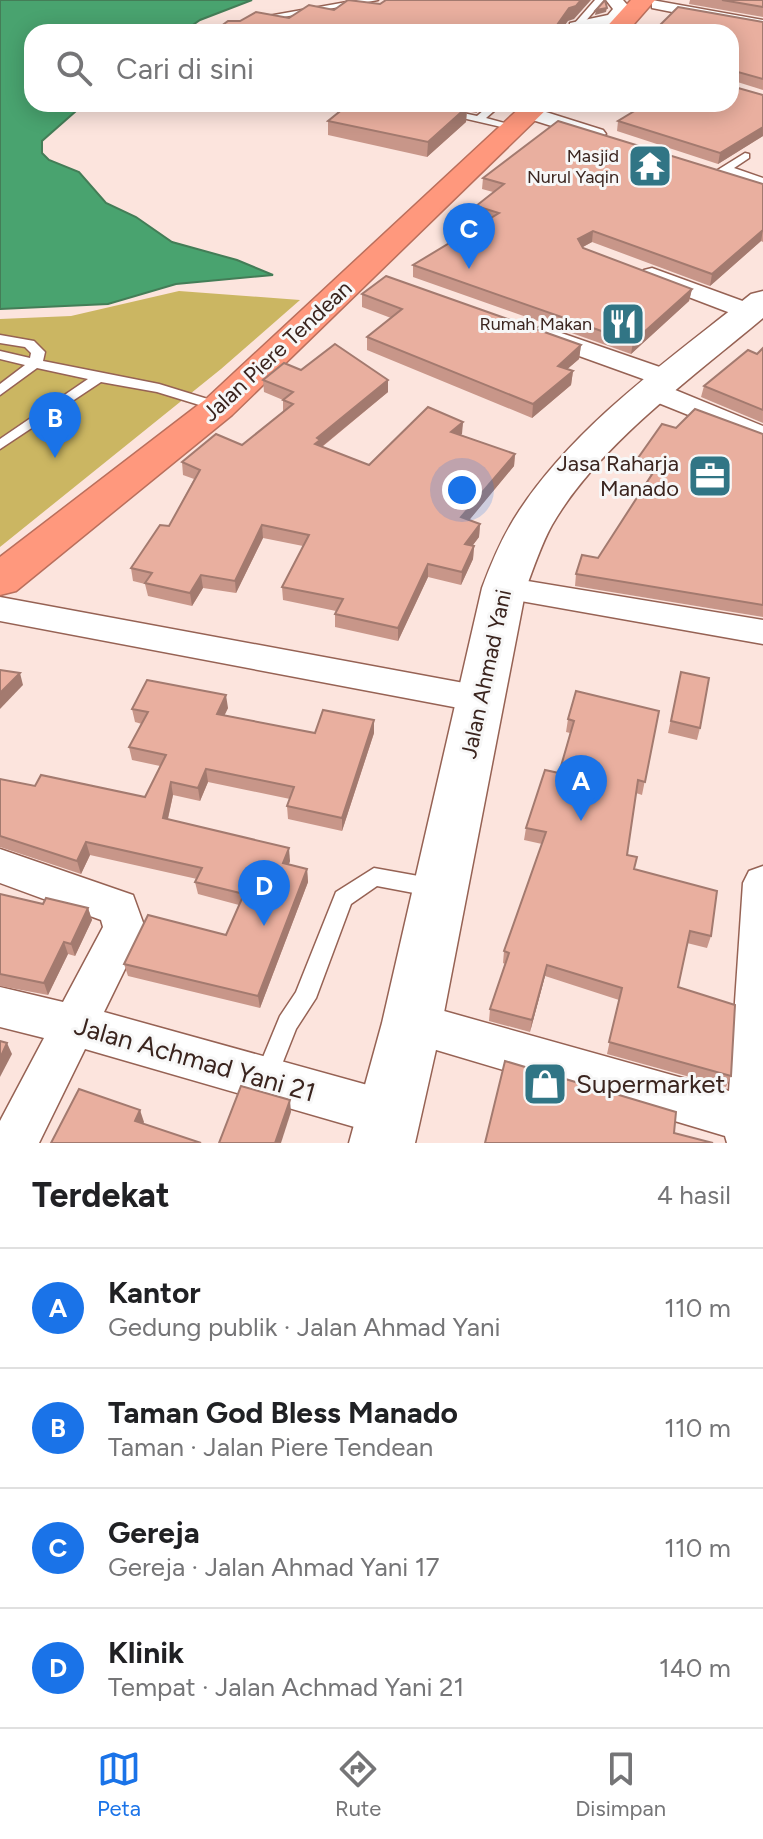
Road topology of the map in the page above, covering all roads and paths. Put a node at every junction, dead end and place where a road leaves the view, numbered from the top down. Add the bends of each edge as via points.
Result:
1 (316, 0) edge
2 (374, 0) edge
3 (600, 0) edge
4 (631, 12) edge
5 (578, 24) edge
6 (592, 24) edge
7 (763, 25) edge
8 (443, 112) edge
9 (520, 112) edge
10 (478, 120) junction
11 (614, 140) edge
12 (745, 156) edge
13 (716, 170) joint
14 (760, 183) edge
15 (634, 268) edge
16 (757, 307) edge
17 (511, 323) edge
18 (0, 339) edge
19 (0, 355) edge
20 (36, 362) junction
21 (99, 378) junction
22 (664, 386) junction
23 (0, 391) edge
24 (210, 403) junction
25 (763, 436) edge
26 (0, 445) edge
27 (0, 580) edge
28 (504, 588) junction
29 (0, 609) edge
30 (763, 632) edge
31 (480, 699) junction
32 (0, 866) edge
33 (763, 883) edge
34 (440, 889) junction
35 (0, 1007) edge
36 (412, 1023) junction
37 (78, 1025) junction
38 (264, 1081) junction
39 (386, 1128) edge
40 (754, 1129) edge
41 (14, 1143) edge

1 - 2 lane via 251,19
3 - 5 lane
4 - 6 street
4 - 7 street
8 - 10 lane
9 - 10 lane
9 - 10 lane
9 - 11 street
9 - 24 highway, Jalan Piere Tendean via 379,276
12 - 13 lane
13 - 14 street
15 - 16 street
16 - 22 main road, Jalan Ahmad Yani
17 - 22 street
18 - 20 lane via 29,344 38,352
19 - 20 lane
20 - 21 lane
20 - 23 lane
21 - 24 lane
21 - 26 lane
22 - 25 street
22 - 28 main road, Jalan Ahmad Yani via 593,449 539,512
24 - 27 highway, Jalan Piere Tendean
28 - 30 street
28 - 31 main road, Jalan Ahmad Yani
29 - 31 street
31 - 34 main road, Jalan Ahmad Yani
32 - 37 street via 118,908 124,928
33 - 40 street
34 - 36 main road, Jalan Ahmad Yani
34 - 38 lane via 374,877 343,898 305,998 288,1023
35 - 37 street, Jalan Achmad Yani 21
36 - 39 main road, Jalan Ahmad Yani
36 - 40 street
37 - 38 street, Jalan Achmad Yani 21
37 - 41 street
38 - 39 street, Jalan Achmad Yani 21

